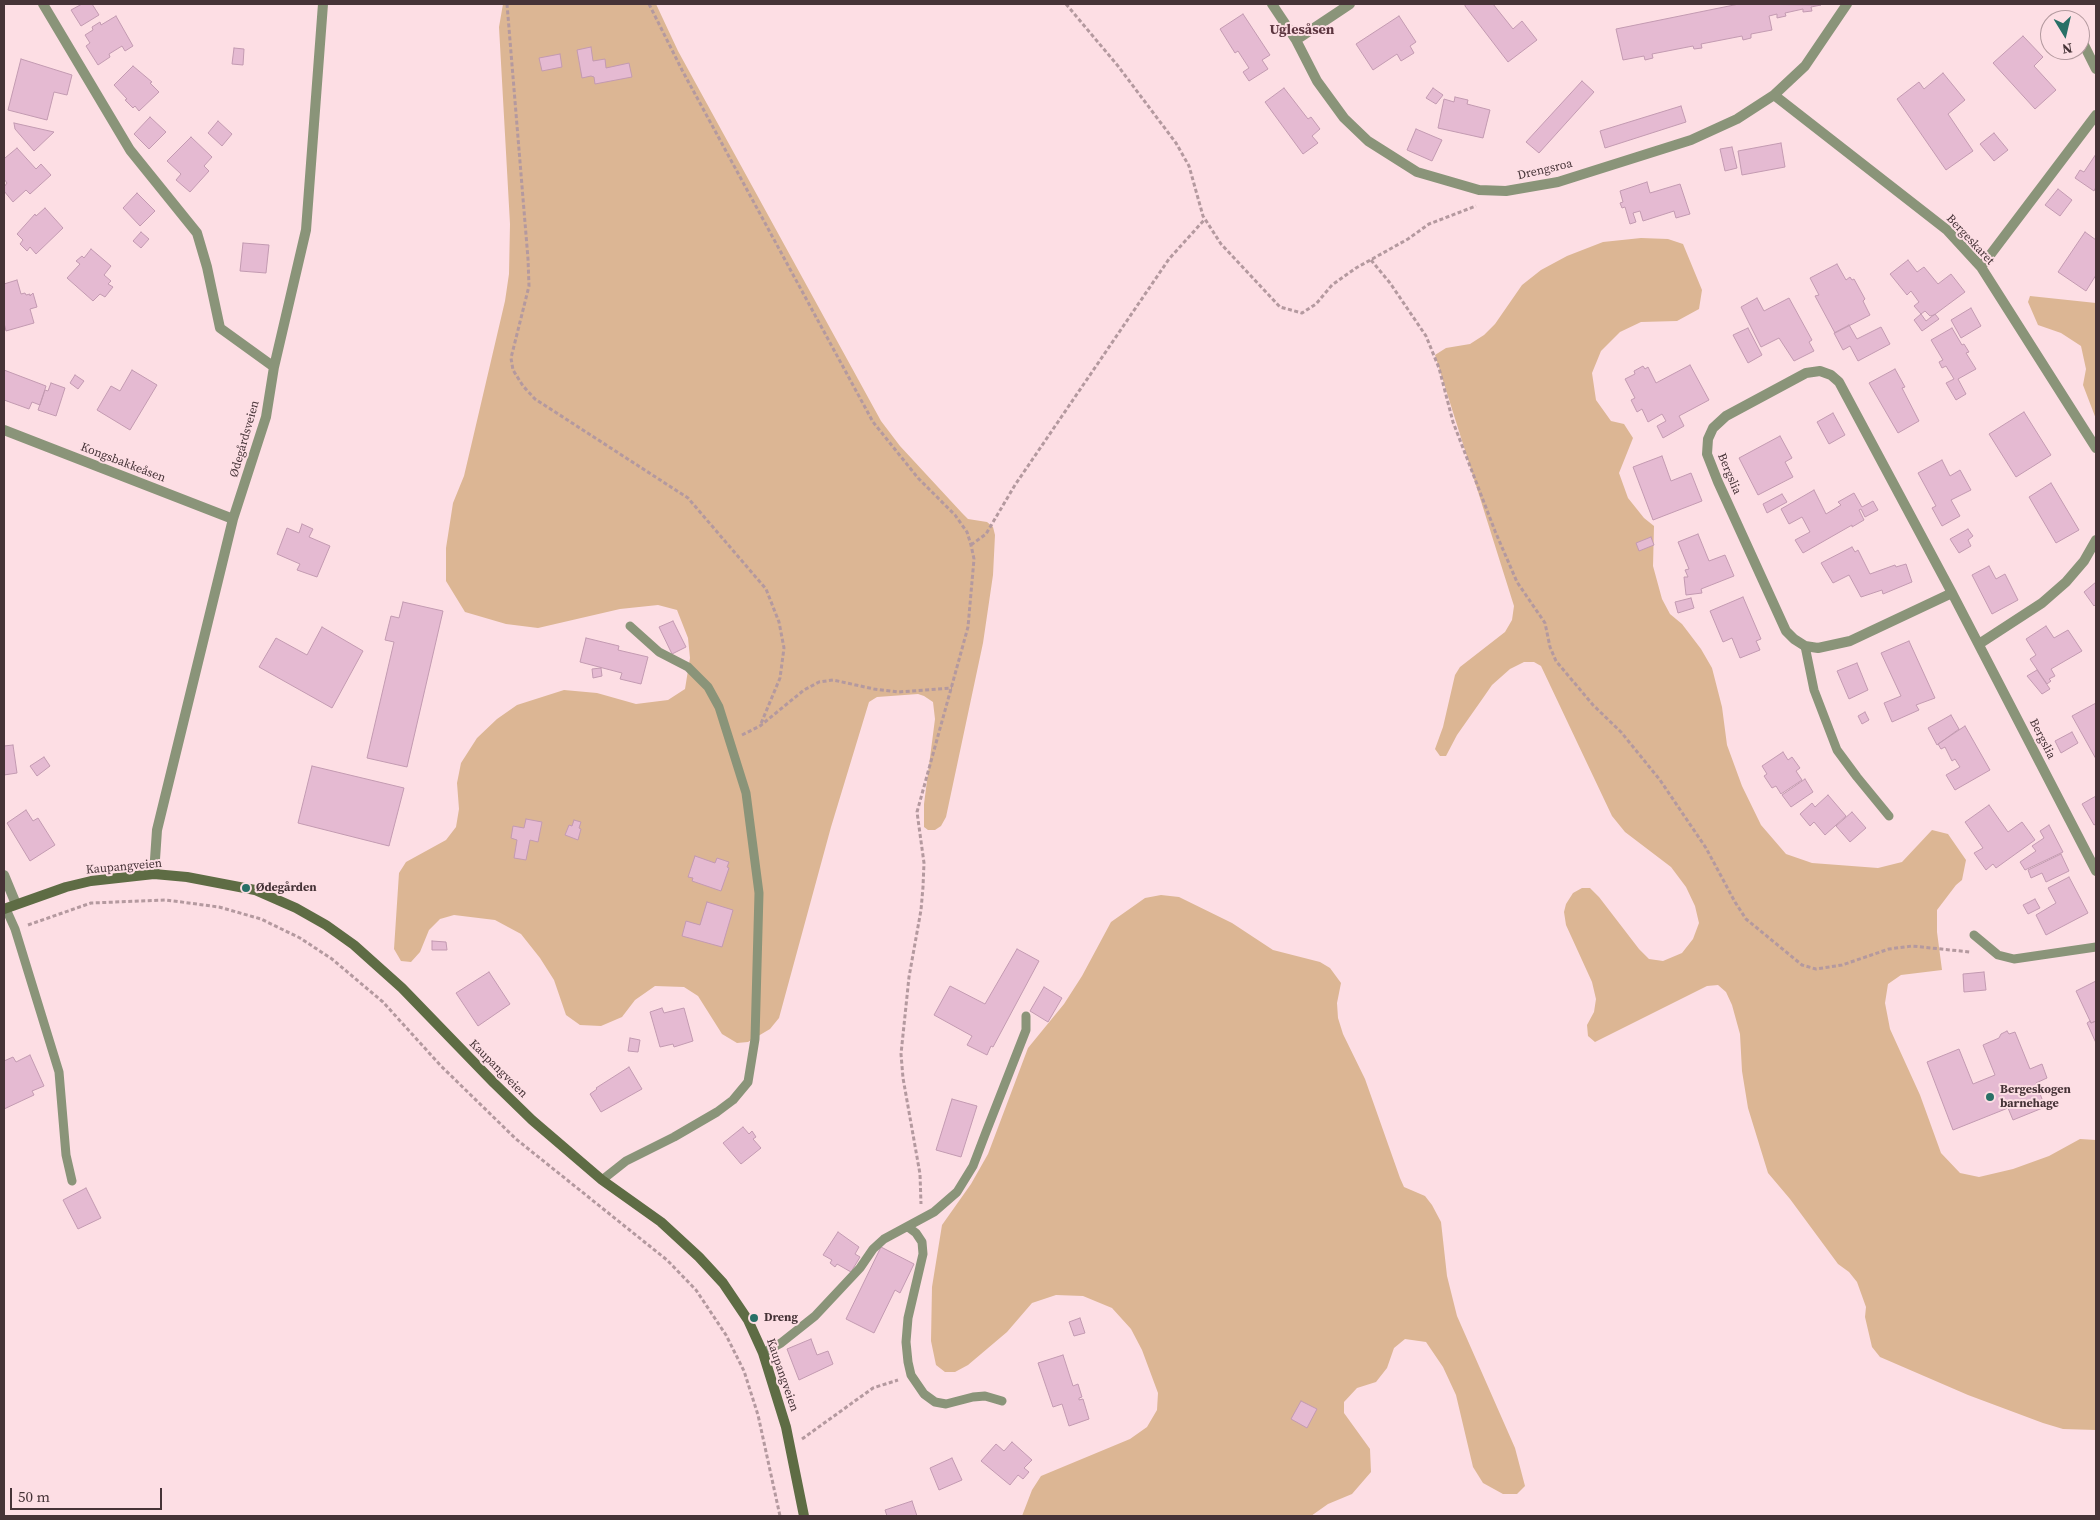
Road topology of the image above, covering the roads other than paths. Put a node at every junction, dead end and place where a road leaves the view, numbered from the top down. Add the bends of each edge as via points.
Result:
1 (43, 4) edge
2 (323, 4) edge
3 (1272, 4) edge
4 (1350, 4) edge
5 (1847, 4) edge
6 (1296, 40) junction
7 (2090, 57) edge
8 (2096, 69) edge
9 (1774, 96) junction
10 (2096, 115) edge
11 (1982, 267) junction
12 (274, 367) junction
13 (4, 430) edge
14 (2096, 448) edge
15 (233, 519) junction
16 (2096, 540) edge
17 (1952, 593) junction
18 (630, 626) dead end
19 (1979, 644) junction
20 (1805, 646) junction
21 (1889, 816) dead end
22 (2096, 871) edge
23 (154, 874) junction
24 (4, 875) edge
25 (16, 904) junction
26 (5, 909) edge
27 (1974, 934) dead end
28 (2096, 947) edge
29 (1026, 1016) dead end
30 (602, 1180) junction
31 (72, 1181) dead end
32 (908, 1227) junction
33 (763, 1353) junction
34 (1002, 1400) dead end
35 (804, 1516) edge

1 - 12 street via 130,150 197,234 220,328
2 - 12 street, Ødegårdsveien via 306,230
3 - 6 street, Drengsroa
4 - 6 street
5 - 9 street, Drengsroa via 1805,66
6 - 9 street, Drengsroa via 1317,81 1344,118 1368,141 1417,172 1479,190 1506,191 1558,182 1691,140 1737,119
7 - 8 street
9 - 11 street, Bergeskaret via 1947,230
10 - 11 street
11 - 14 street, Bergeskaret
12 - 15 street, Ødegårdsveien via 266,417
13 - 15 street, Kongsbakkeåsen
15 - 23 street, Ødegårdsveien via 157,830
16 - 19 street via 2066,582 2042,603
17 - 19 street, Bergslia
17 - 20 street via 1850,641 1818,648
17 - 20 street, Bergslia via 1840,382 1820,371 1806,373 1726,416 1713,428 1707,454 1786,631
18 - 30 lane via 659,652 688,667 708,687 719,707 746,793 759,894 755,1039 748,1082 733,1100 674,1138 626,1161
19 - 22 street, Bergslia
20 - 21 lane via 1814,690 1836,750
23 - 25 main road, Kaupangveien via 91,881
23 - 30 main road, Kaupangveien via 255,890 326,925 383,969 494,1083
24 - 25 street
25 - 26 main road, Kaupangveien
26 - 31 lane via 15,929 59,1072 66,1155
27 - 28 lane via 1998,955 2014,959
29 - 32 lane via 1026,1030 973,1166 957,1192 934,1212
30 - 33 main road, Kaupangveien via 661,1222 699,1257 741,1309
32 - 33 lane via 872,1249 855,1274 815,1316
32 - 34 lane via 919,1237 923,1248 908,1318 906,1342 912,1375 924,1394 935,1402 946,1404 985,1396
33 - 35 main road, Kaupangveien via 791,1446

